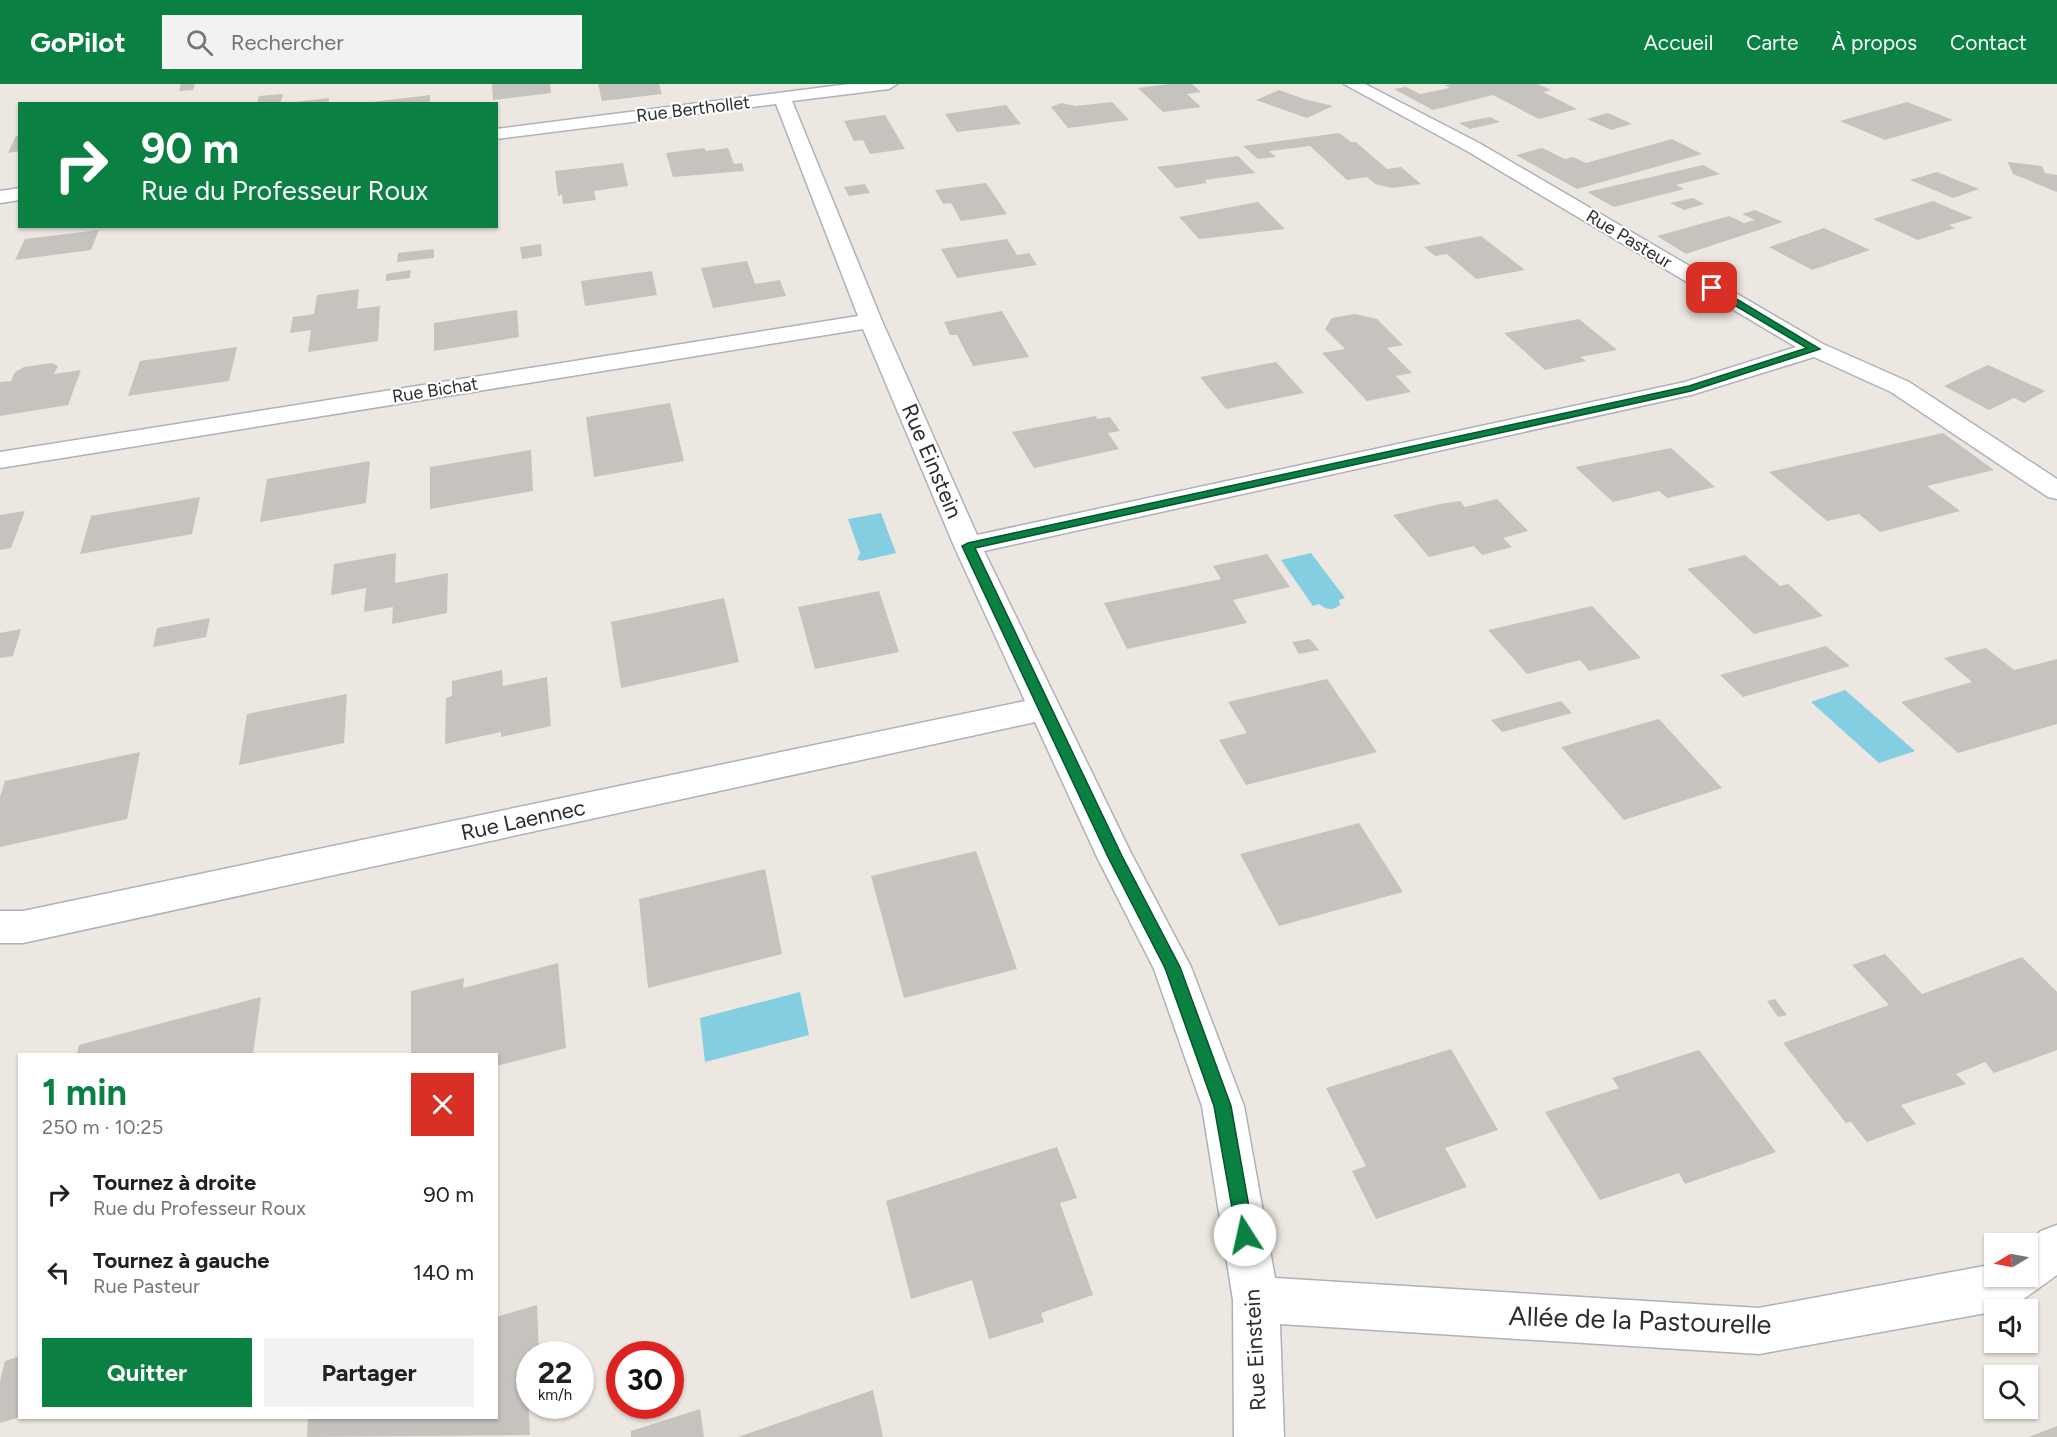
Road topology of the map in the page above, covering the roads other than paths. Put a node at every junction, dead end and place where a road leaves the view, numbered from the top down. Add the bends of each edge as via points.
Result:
1 (889, 84) edge
2 (1352, 84) edge
3 (782, 98) junction
4 (498, 134) edge
5 (18, 194) edge
6 (0, 197) edge
7 (871, 321) junction
8 (1815, 349) junction
9 (0, 460) edge
10 (2057, 491) edge
11 (968, 546) junction
12 (1045, 708) junction
13 (0, 927) edge
14 (2057, 1247) edge
15 (2038, 1261) edge
16 (2002, 1287) edge
17 (1256, 1300) junction
18 (1259, 1437) edge

1 - 3 street, Rue Berthollet
2 - 8 street, Rue Pasteur via 1473,147
3 - 4 street, Rue Berthollet
3 - 7 street, Rue Einstein
5 - 6 street
7 - 9 street, Rue Bichat
7 - 11 street, Rue Einstein
8 - 10 street, Rue Pasteur via 1900,387
8 - 11 street via 1691,388
11 - 12 street, Rue Einstein
12 - 13 street, Rue Laennec via 23,927
12 - 17 street, Rue Einstein via 1172,967 1222,1106
14 - 15 street
16 - 17 street, Allée de la Pastourelle via 1760,1331
17 - 18 street, Rue Einstein

